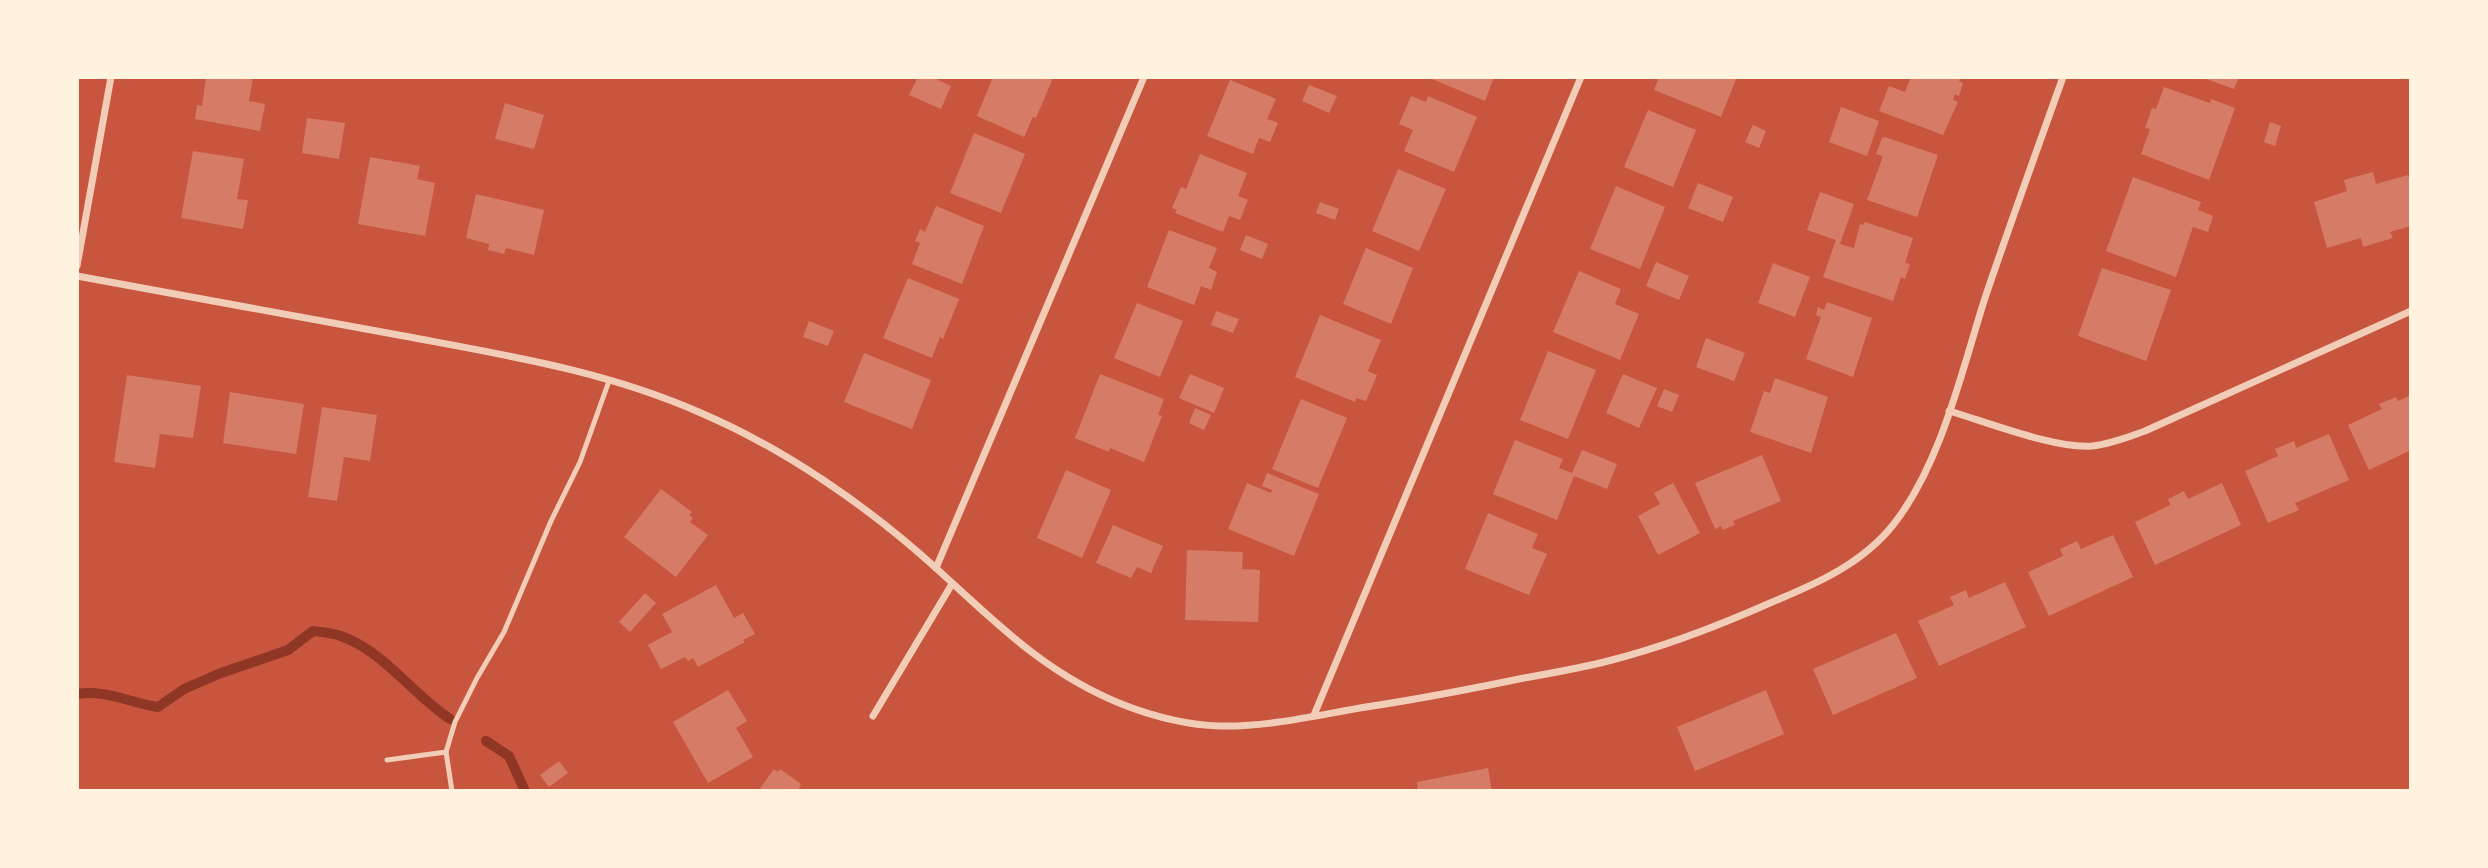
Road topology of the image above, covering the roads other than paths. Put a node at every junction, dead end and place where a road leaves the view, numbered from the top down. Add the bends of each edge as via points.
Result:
1 (111, 77) edge
2 (1144, 77) edge
3 (1581, 77) edge
4 (2063, 77) edge
5 (77, 266) edge
6 (77, 276) edge
7 (2411, 311) edge
8 (609, 381) junction
9 (1949, 411) junction
10 (936, 568) junction
11 (953, 584) junction
12 (1314, 715) junction
13 (873, 716) dead end
14 (446, 752) junction
15 (387, 760) dead end
16 (452, 791) edge

1 - 5 street
2 - 10 street
3 - 12 street
4 - 9 street
6 - 8 street via 552,363
7 - 9 street via 2112,443 2059,443
8 - 10 street via 695,410 776,451 887,527
8 - 14 lane via 580,462 504,632 455,722
9 - 12 street via 1915,495 1893,526 1848,566 1810,586 1739,617 1605,662
10 - 11 street
11 - 12 street via 1030,653 1076,683 1125,705 1174,721 1221,726
11 - 13 street
14 - 15 lane
14 - 16 lane

